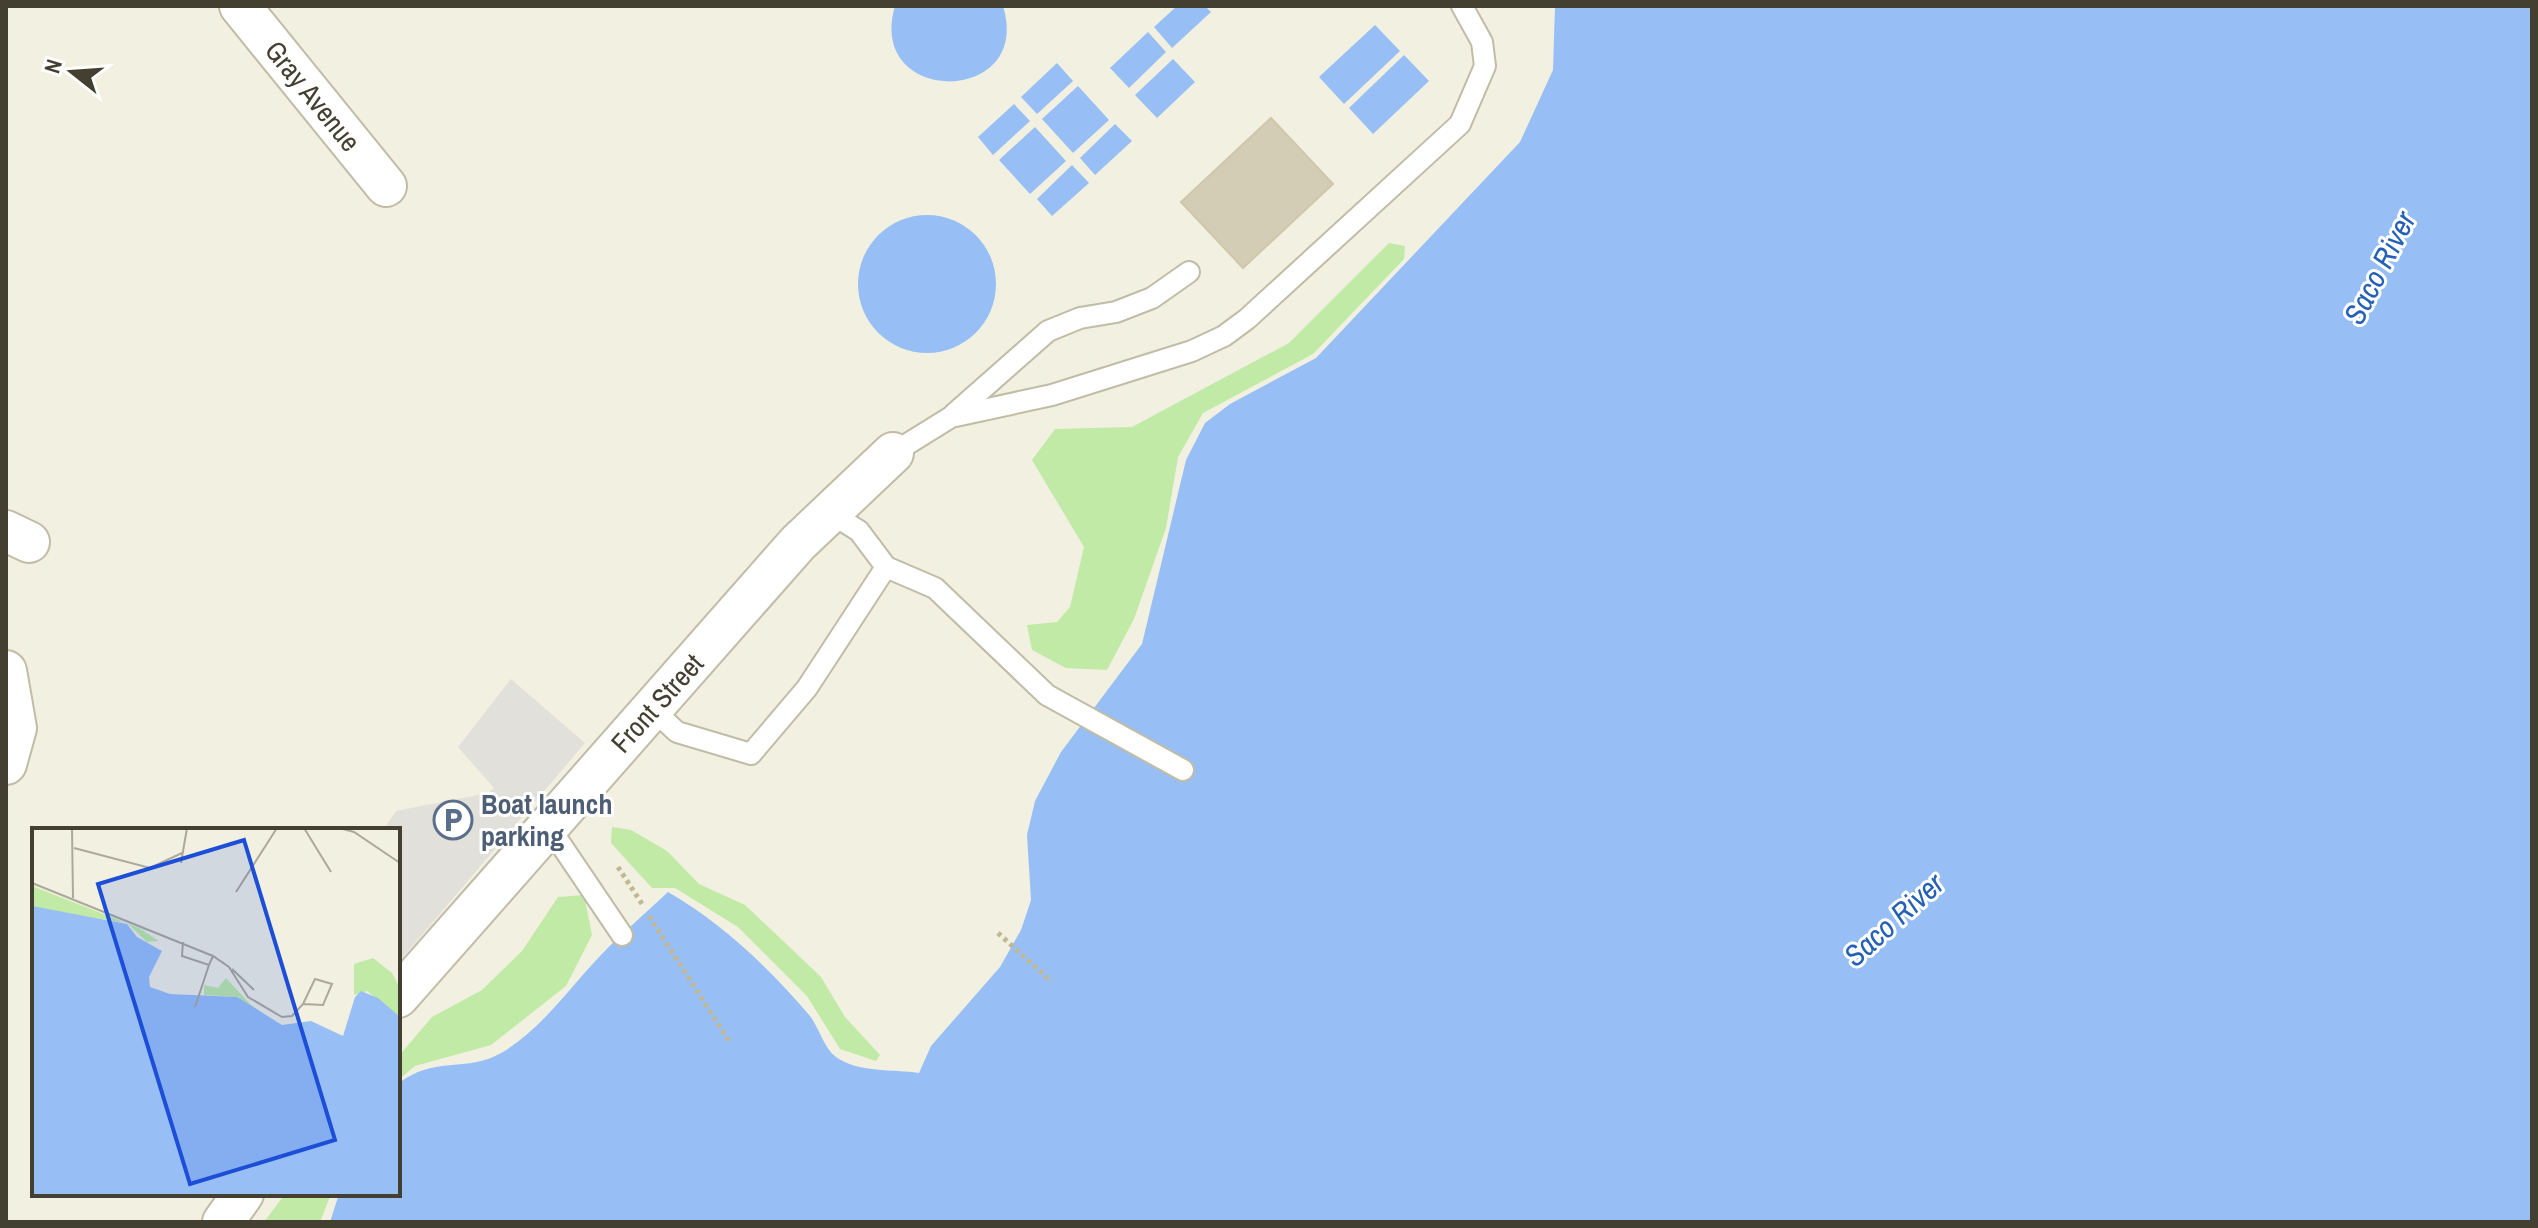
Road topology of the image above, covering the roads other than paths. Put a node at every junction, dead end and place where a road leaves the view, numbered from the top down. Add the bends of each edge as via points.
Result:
1 (240, 6) edge
2 (1462, 6) edge
3 (386, 186) dead end
4 (1189, 272) dead end
5 (951, 417) junction
6 (893, 453) joint
7 (829, 512) junction
8 (886, 567) junction
9 (6, 671) edge
10 (651, 708) junction
11 (6, 764) edge
12 (1183, 770) dead end
13 (547, 824) junction
14 (622, 935) dead end
15 (400, 995) edge
16 (242, 1196) edge
17 (223, 1222) edge

1 - 3 street, Gray Avenue
2 - 5 lane via 1482,42 1485,66 1460,124 1247,319 1192,351 1052,395
4 - 5 lane via 1152,298 1048,331
5 - 6 lane
6 - 7 street, Front Street
7 - 8 lane via 859,531
7 - 10 street, Front Street
8 - 10 lane via 807,688 751,754 677,732
8 - 12 lane via 935,588 1047,695
9 - 11 street via 16,728
10 - 13 street, Front Street
13 - 14 lane
13 - 15 street, Front Street
16 - 17 street

